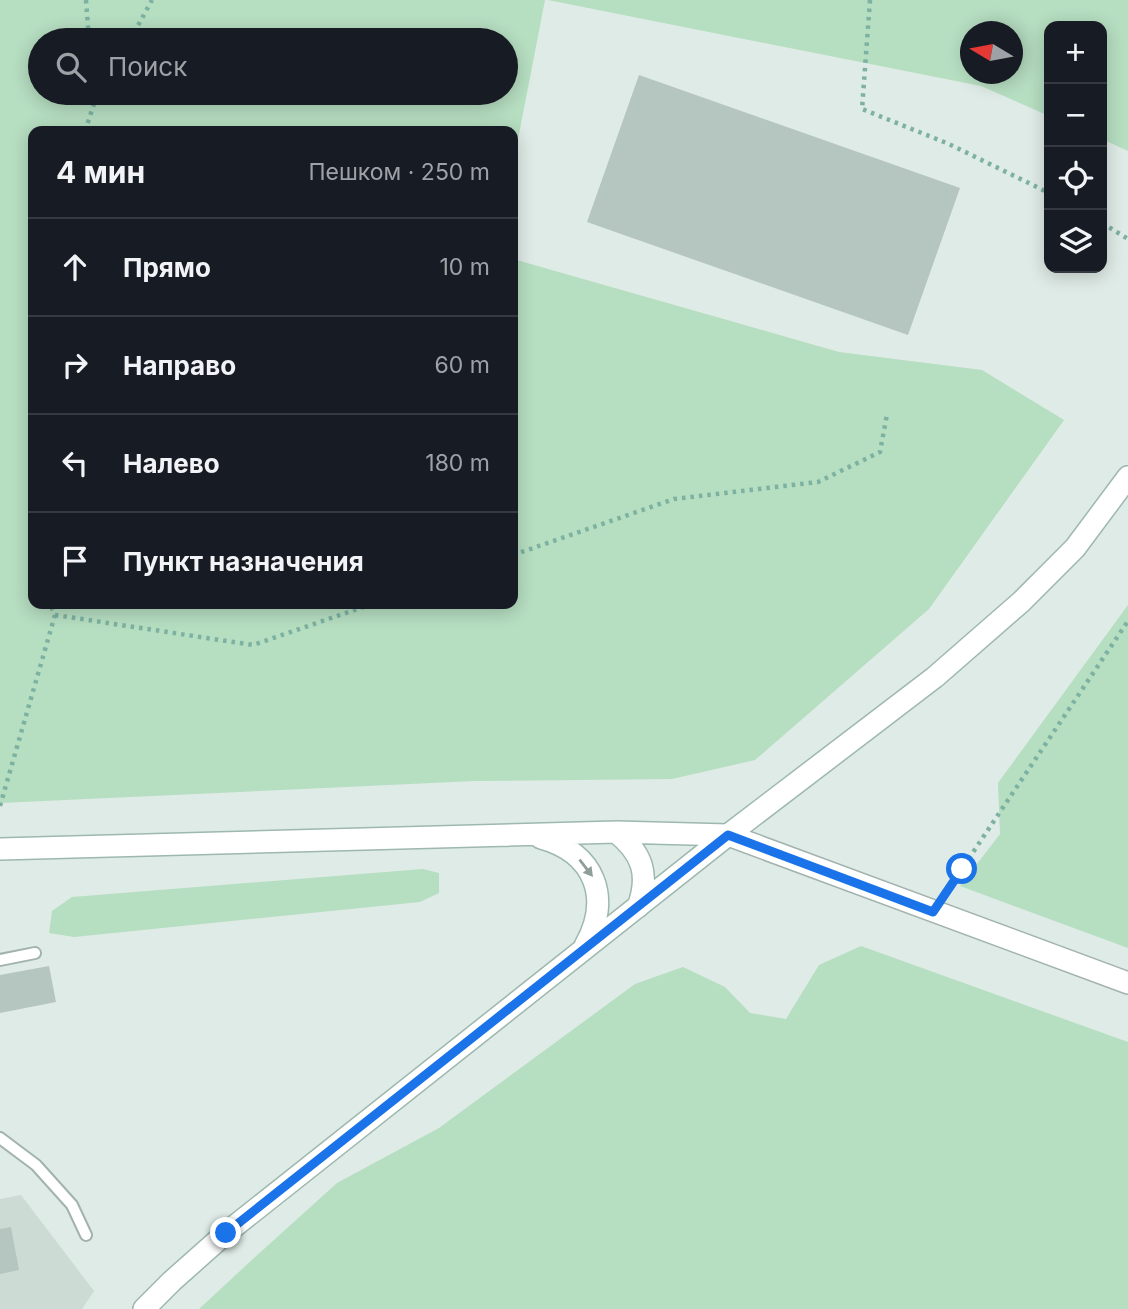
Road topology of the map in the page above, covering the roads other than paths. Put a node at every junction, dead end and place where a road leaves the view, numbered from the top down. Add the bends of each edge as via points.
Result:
1 (1128, 477) edge
2 (616, 832) junction
3 (529, 834) junction
4 (728, 835) junction
5 (0, 849) edge
6 (638, 907) junction
7 (583, 950) junction
8 (35, 953) dead end
9 (0, 960) edge
10 (1128, 983) edge
11 (0, 1138) edge
12 (86, 1235) dead end
13 (144, 1309) edge

1 - 4 street via 1075,548 1021,602 935,677
2 - 3 street
2 - 4 street
2 - 6 street via 631,844 640,860 643,892
3 - 5 street
3 -> 7 street via 566,848 593,877 598,914
4 - 6 street
4 - 10 street
6 - 7 street
7 - 13 street via 226,1233
8 - 9 lane
11 - 12 lane via 36,1165 72,1205

